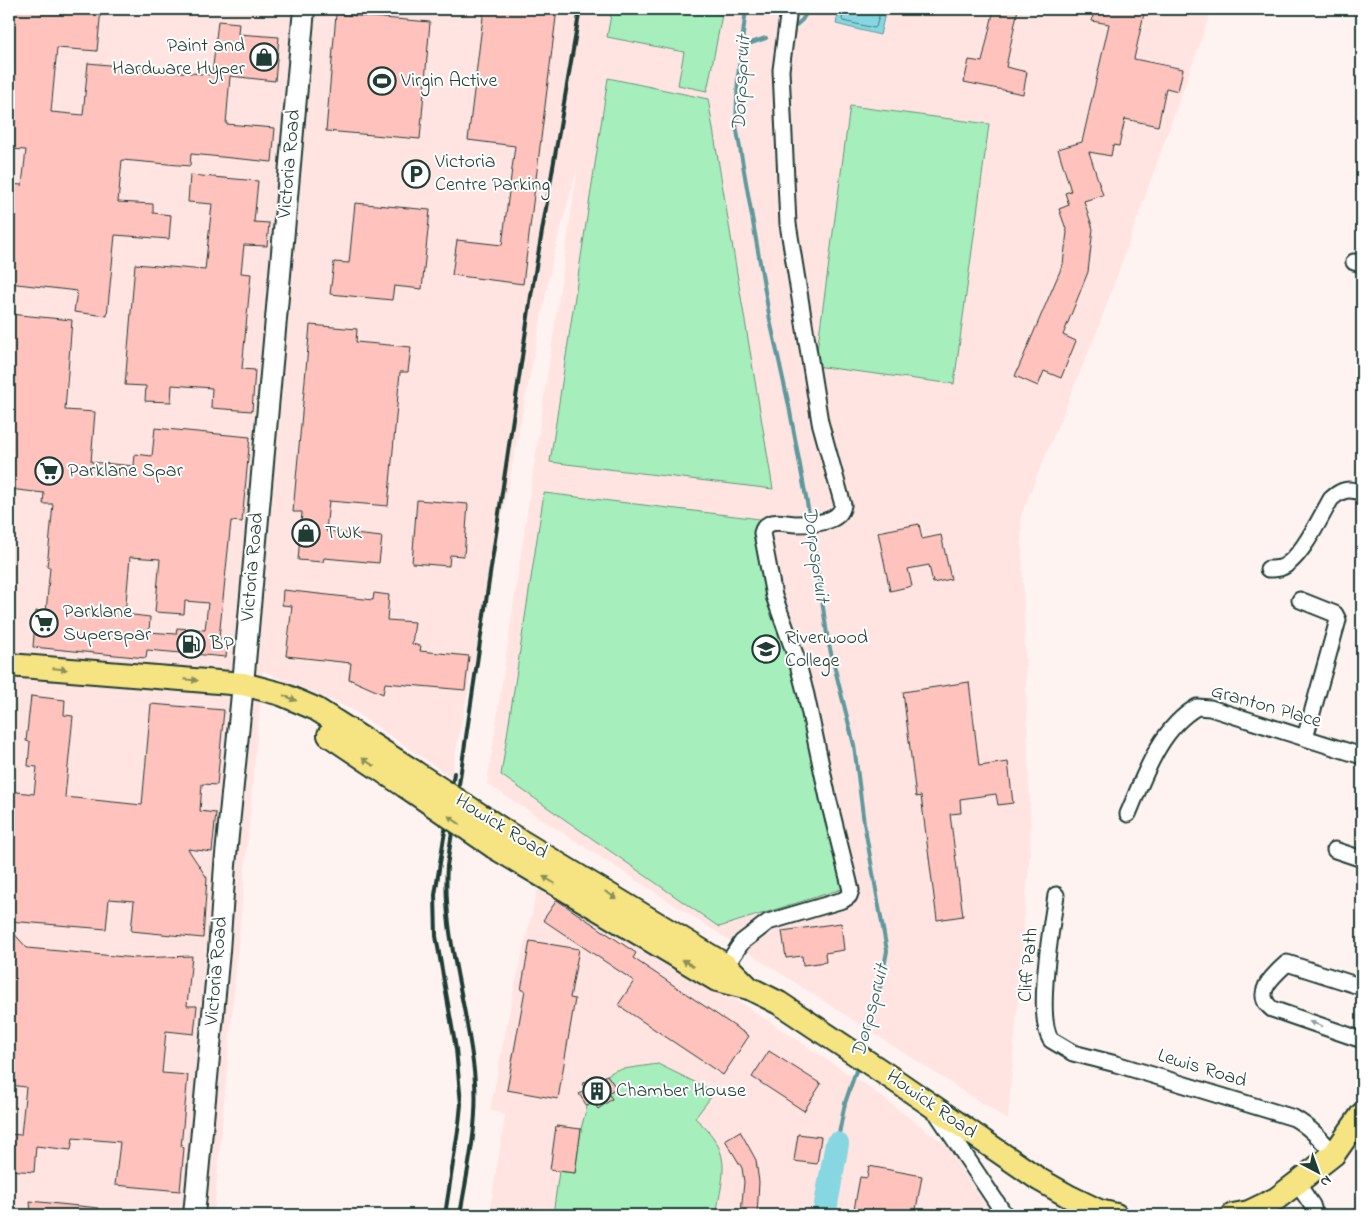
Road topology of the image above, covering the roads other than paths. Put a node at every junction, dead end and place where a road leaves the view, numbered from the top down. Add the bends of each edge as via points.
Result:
1 (304, 9) edge
2 (789, 9) edge
3 (1362, 493) edge
4 (1268, 569) dead end
5 (1300, 600) dead end
6 (9, 666) edge
7 (9, 681) edge
8 (242, 692) junction
9 (1304, 738) junction
10 (1362, 756) edge
11 (1128, 814) dead end
12 (1335, 850) dead end
13 (1362, 859) edge
14 (1056, 895) dead end
15 (722, 973) junction
16 (1362, 988) edge
17 (1050, 1039) joint
18 (1362, 1040) edge
19 (933, 1106) junction
20 (1362, 1114) edge
21 (1334, 1154) junction
22 (1297, 1183) junction
23 (194, 1215) edge
24 (1005, 1215) edge
25 (1116, 1215) edge
26 (1233, 1215) edge
27 (1318, 1215) edge

1 - 8 main road, Victoria Road
2 - 15 street via 781,70 788,224 820,422 843,505 840,513 826,522 774,522 762,533 774,596 806,695 851,890 843,900 768,922 742,942
3 - 4 street via 1344,489 1331,499 1299,551 1282,567
5 - 9 street via 1335,614 1338,620
6 -> 8 main road
7 - 8 main road
8 - 15 main road, Howick Road, bridge via 281,694 316,709 409,779 502,840
8 - 23 main road, Victoria Road
9 - 10 street, Granton Place
9 - 11 street, Granton Place via 1210,708 1197,707 1160,746
12 - 13 street
14 - 17 street, Cliff Path via 1045,994
15 - 19 main road, Howick Road via 779,1003
18 -> 16 street via 1272,1009 1264,998 1265,986 1288,963
17 - 21 street, Lewis Road via 1073,1054 1294,1118 1312,1130
19 - 24 street
19 - 25 main road, Howick Road via 1040,1180 1099,1211
20 - 21 main road
21 - 22 main road
22 - 26 main road via 1276,1199 1249,1212
22 - 27 street

